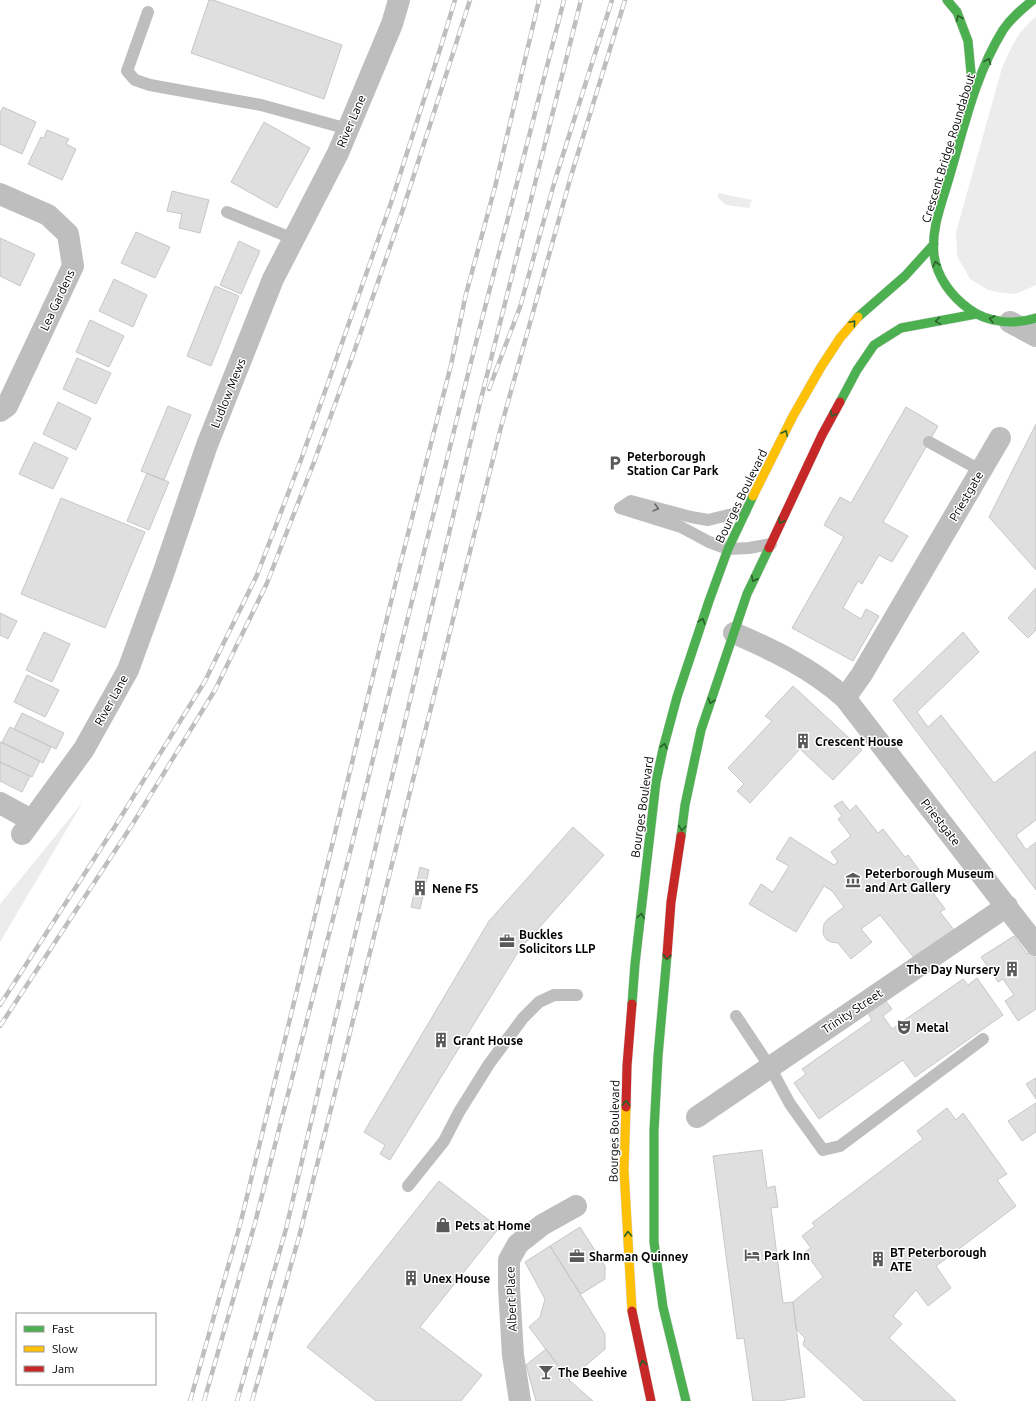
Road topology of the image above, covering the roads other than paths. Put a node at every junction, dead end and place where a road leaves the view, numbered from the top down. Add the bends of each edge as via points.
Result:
1 (399, 0) edge
2 (946, 0) edge
3 (1032, 0) edge
4 (148, 12) dead end
5 (973, 97) junction
6 (348, 129) junction
7 (0, 194) edge
8 (227, 212) dead end
9 (294, 239) junction
10 (934, 244) junction
11 (976, 314) junction
12 (1036, 318) edge
13 (1010, 322) junction
14 (1036, 336) edge
15 (0, 411) edge
16 (1000, 438) dead end
17 (929, 442) dead end
18 (980, 470) junction
19 (745, 511) junction
20 (771, 544) junction
21 (728, 549) junction
22 (171, 551) joint
23 (734, 633) junction
24 (845, 698) junction
25 (0, 803) edge
26 (1007, 906) junction
27 (1036, 945) edge
28 (577, 995) dead end
29 (736, 1016) dead end
30 (984, 1039) dead end
31 (770, 1067) junction
32 (697, 1117) dead end
33 (408, 1186) dead end
34 (576, 1206) dead end
35 (520, 1401) edge
36 (651, 1401) edge
37 (686, 1401) edge

1 - 6 street, River Lane via 392,24
5 -> 2 main road via 968,41 957,12
5 -> 3 main road, Crescent Bridge Roundabout via 992,50 1004,30
4 - 6 lane via 127,72 135,80 261,105
5 - 10 main road, Crescent Bridge Roundabout via 935,227
6 - 9 street, River Lane
7 - 15 street, Lea Gardens via 48,215 68,234 73,266 7,406
8 - 9 lane
9 - 22 street, Ludlow Mews via 273,279 207,445
11 -> 10 main road, Crescent Bridge Roundabout via 962,304 945,285 937,270 933,254
19 -> 10 main road, Bourges Boulevard via 793,416 840,338 862,313 906,276
13 -> 11 main road, Crescent Bridge Roundabout
11 -> 20 main road via 901,328 874,345 857,370 822,436
12 - 13 main road, Crescent Bridge Roundabout
13 - 14 street
16 - 18 street, Priestgate
17 - 18 lane
18 - 24 street, Priestgate via 862,674
19 - 21 main road, Bourges Boulevard
21 -> 19 lane via 682,527 620,508 631,501 708,520
20 - 21 lane
20 -> 23 main road via 747,594
36 -> 21 main road, Bourges Boulevard via 632,1309 624,1170 627,1066 635,964 659,765 677,697
22 - 25 street, River Lane via 128,670 84,749 27,827
23 - 24 street, Priestgate via 780,653 829,684
23 -> 37 main road via 701,730 685,805 671,902 658,1056 654,1131 654,1242 663,1307
24 - 26 street, Priestgate
26 - 27 street, Priestgate
26 - 31 street, Trinity Street
28 - 33 lane via 554,995 539,1002 523,1018 489,1064 444,1141
29 - 31 lane
30 - 31 lane via 840,1146 823,1150 790,1104
31 - 32 street, Trinity Street
34 - 35 street, Albert Place via 518,1244 509,1260 513,1355

